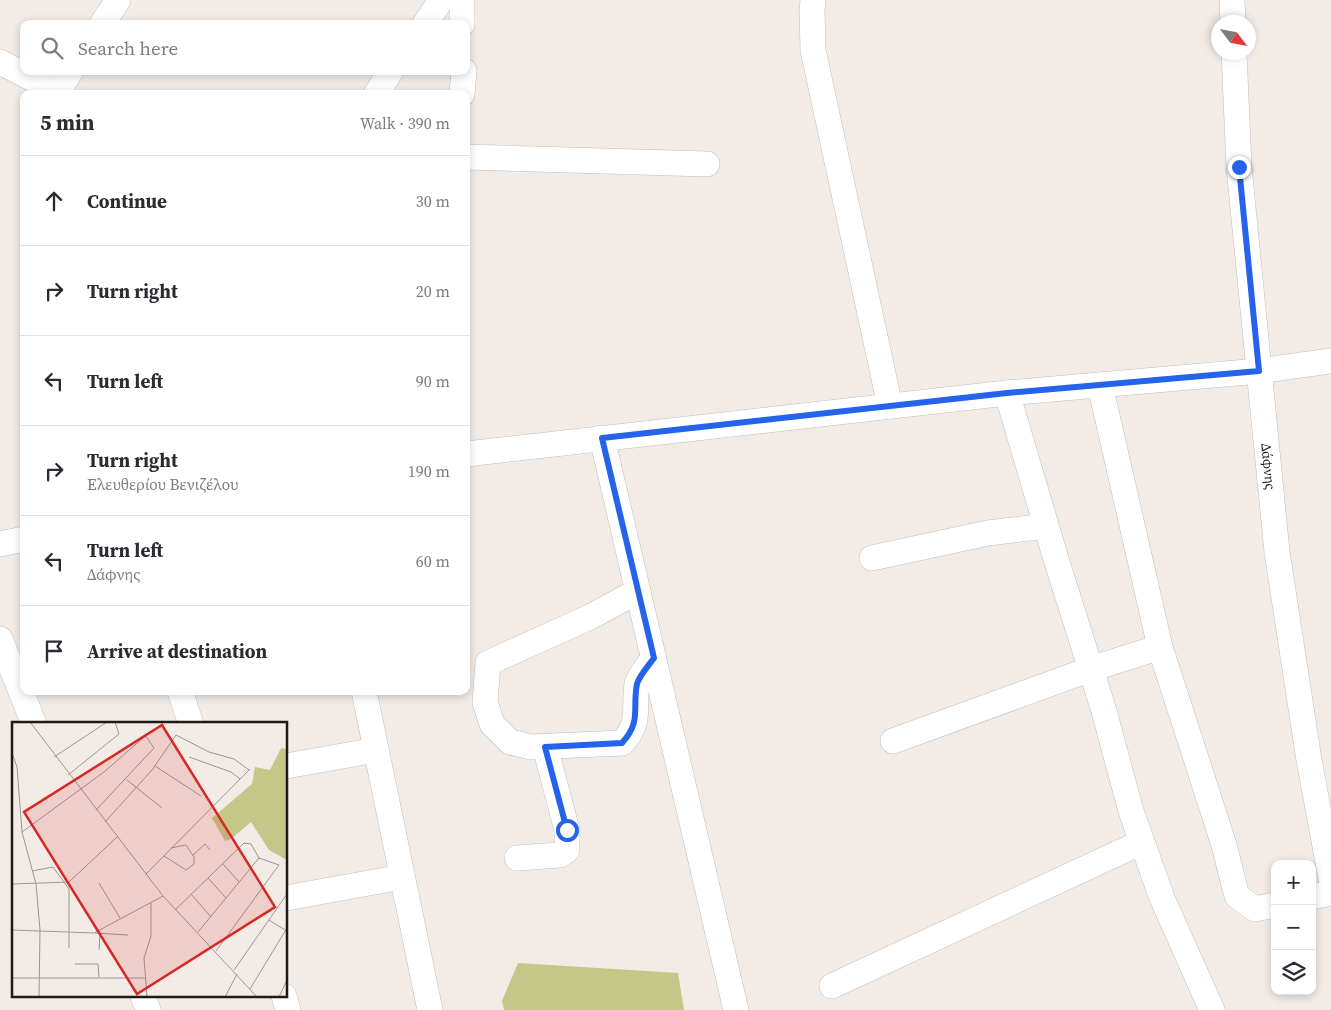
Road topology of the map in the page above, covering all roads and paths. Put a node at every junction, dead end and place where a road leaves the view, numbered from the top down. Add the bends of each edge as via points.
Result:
1 (118, 0) edge
2 (441, 0) edge
3 (462, 0) edge
4 (813, 0) edge
5 (1232, 0) edge
6 (1233, 15) edge
7 (105, 20) edge
8 (427, 20) edge
9 (462, 20) edge
10 (1234, 60) edge
11 (0, 62) edge
12 (20, 69) edge
13 (36, 75) edge
14 (389, 75) edge
15 (464, 75) edge
16 (64, 85) edge
17 (379, 90) edge
18 (462, 90) edge
19 (470, 157) edge
20 (707, 164) dead end
21 (1331, 361) edge
22 (1259, 371) junction
23 (1100, 385) junction
24 (1007, 393) junction
25 (890, 406) junction
26 (602, 438) junction
27 (470, 454) edge
28 (1046, 526) junction
29 (20, 540) edge
30 (0, 544) edge
31 (872, 558) dead end
32 (638, 592) junction
33 (0, 639) edge
34 (1160, 647) junction
35 (654, 658) junction
36 (1091, 669) junction
37 (20, 689) edge
38 (22, 695) edge
39 (181, 695) edge
40 (365, 695) edge
41 (33, 722) edge
42 (190, 722) edge
43 (893, 741) dead end
44 (545, 747) junction
45 (376, 750) junction
46 (288, 766) edge
47 (1142, 842) junction
48 (516, 858) dead end
49 (402, 877) junction
50 (1331, 878) edge
51 (1331, 893) edge
52 (1316, 896) edge
53 (288, 898) edge
54 (1271, 905) edge
55 (832, 986) dead end
56 (144, 998) edge
57 (148, 1010) edge
58 (430, 1010) edge
59 (736, 1010) edge
60 (1212, 1010) edge

1 - 7 street
2 - 8 street
3 - 9 street
4 - 25 street via 813,50
5 - 6 street
10 - 22 street, Δάφνης via 1239,167
11 - 12 street
13 - 16 street
14 - 17 street
15 - 18 street
19 - 20 street
21 - 22 street
22 - 23 street
22 - 50 street, Δάφνης via 1277,552
23 - 24 street
23 - 34 street
24 - 25 street
24 - 28 street
25 - 26 street
26 - 27 street
26 - 32 street
28 - 31 street via 988,533
28 - 36 street
29 - 30 street
32 - 35 street
32 - 44 street via 488,663 485,702 492,724 510,742 531,748
33 - 37 street
34 - 36 street
34 - 54 street via 1224,845 1237,896 1255,909
35 - 44 street via 637,683 632,733 622,743
35 - 59 street
36 - 43 street
36 - 47 street
38 - 41 street
39 - 42 street
40 - 45 street
44 - 48 street via 567,830 567,850 560,856
45 - 46 street
45 - 49 street
47 - 55 street
47 - 60 street via 1162,898
49 - 53 street
49 - 58 street
51 - 52 street
56 - 57 street

